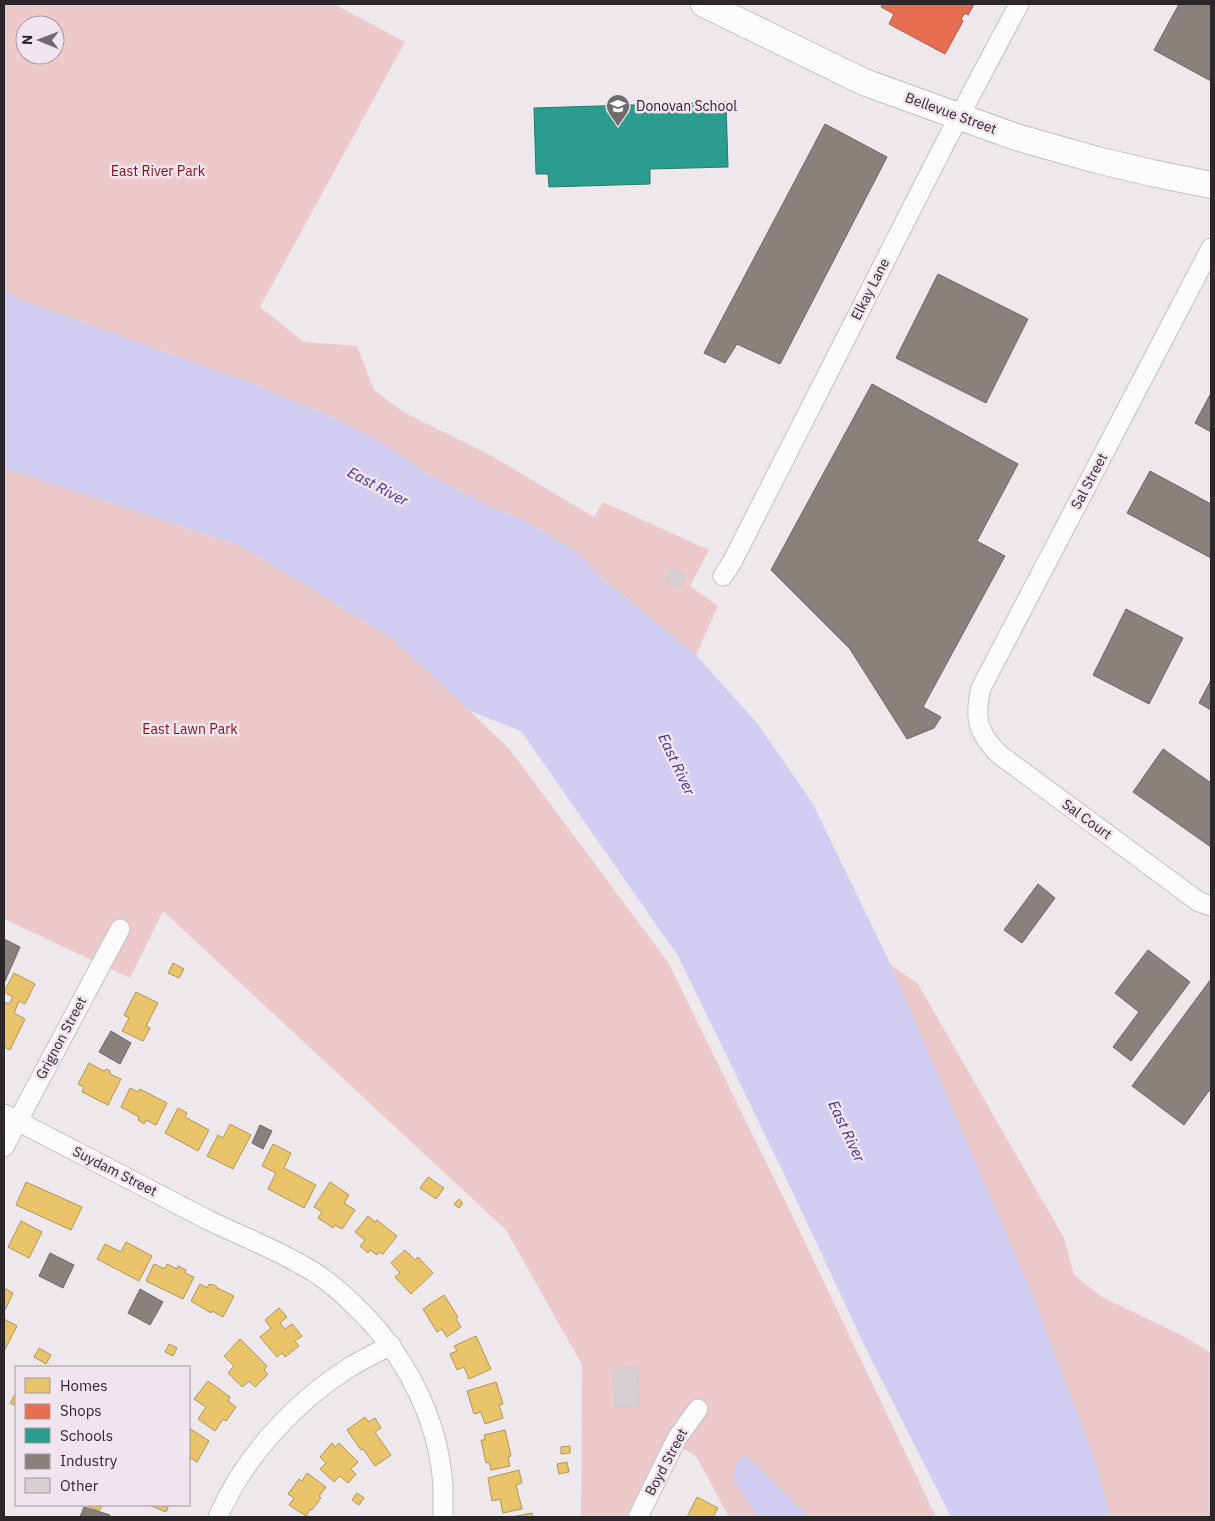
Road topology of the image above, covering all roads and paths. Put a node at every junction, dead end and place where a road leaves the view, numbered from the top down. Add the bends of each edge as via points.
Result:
1 (707, 4) edge
2 (1018, 4) edge
3 (960, 116) junction
4 (1211, 185) edge
5 (1211, 248) edge
6 (723, 576) dead end
7 (977, 718) joint
8 (1211, 906) edge
9 (120, 929) dead end
10 (10, 1117) edge
11 (4, 1147) edge
12 (391, 1345) junction
13 (698, 1409) dead end
14 (218, 1517) edge
15 (443, 1517) edge
16 (638, 1517) edge

1 - 3 street, Bellevue Street via 864,82
2 - 3 street, Elkay Lane
3 - 4 street, Bellevue Street via 1016,137 1097,160
3 - 6 street, Elkay Lane
5 - 7 street, Sal Street via 981,688
7 - 8 street, Sal Court via 982,733 1000,755 1199,902
9 - 10 street, Grignon Street
10 - 11 street, Grignon Street
10 - 12 street, Suydam Street via 302,1264 338,1290
12 - 14 street via 348,1369 313,1394 282,1423 237,1481
12 - 15 street, Suydam Street via 414,1382 428,1418 443,1486
13 - 16 street, Boyd Street via 677,1438

